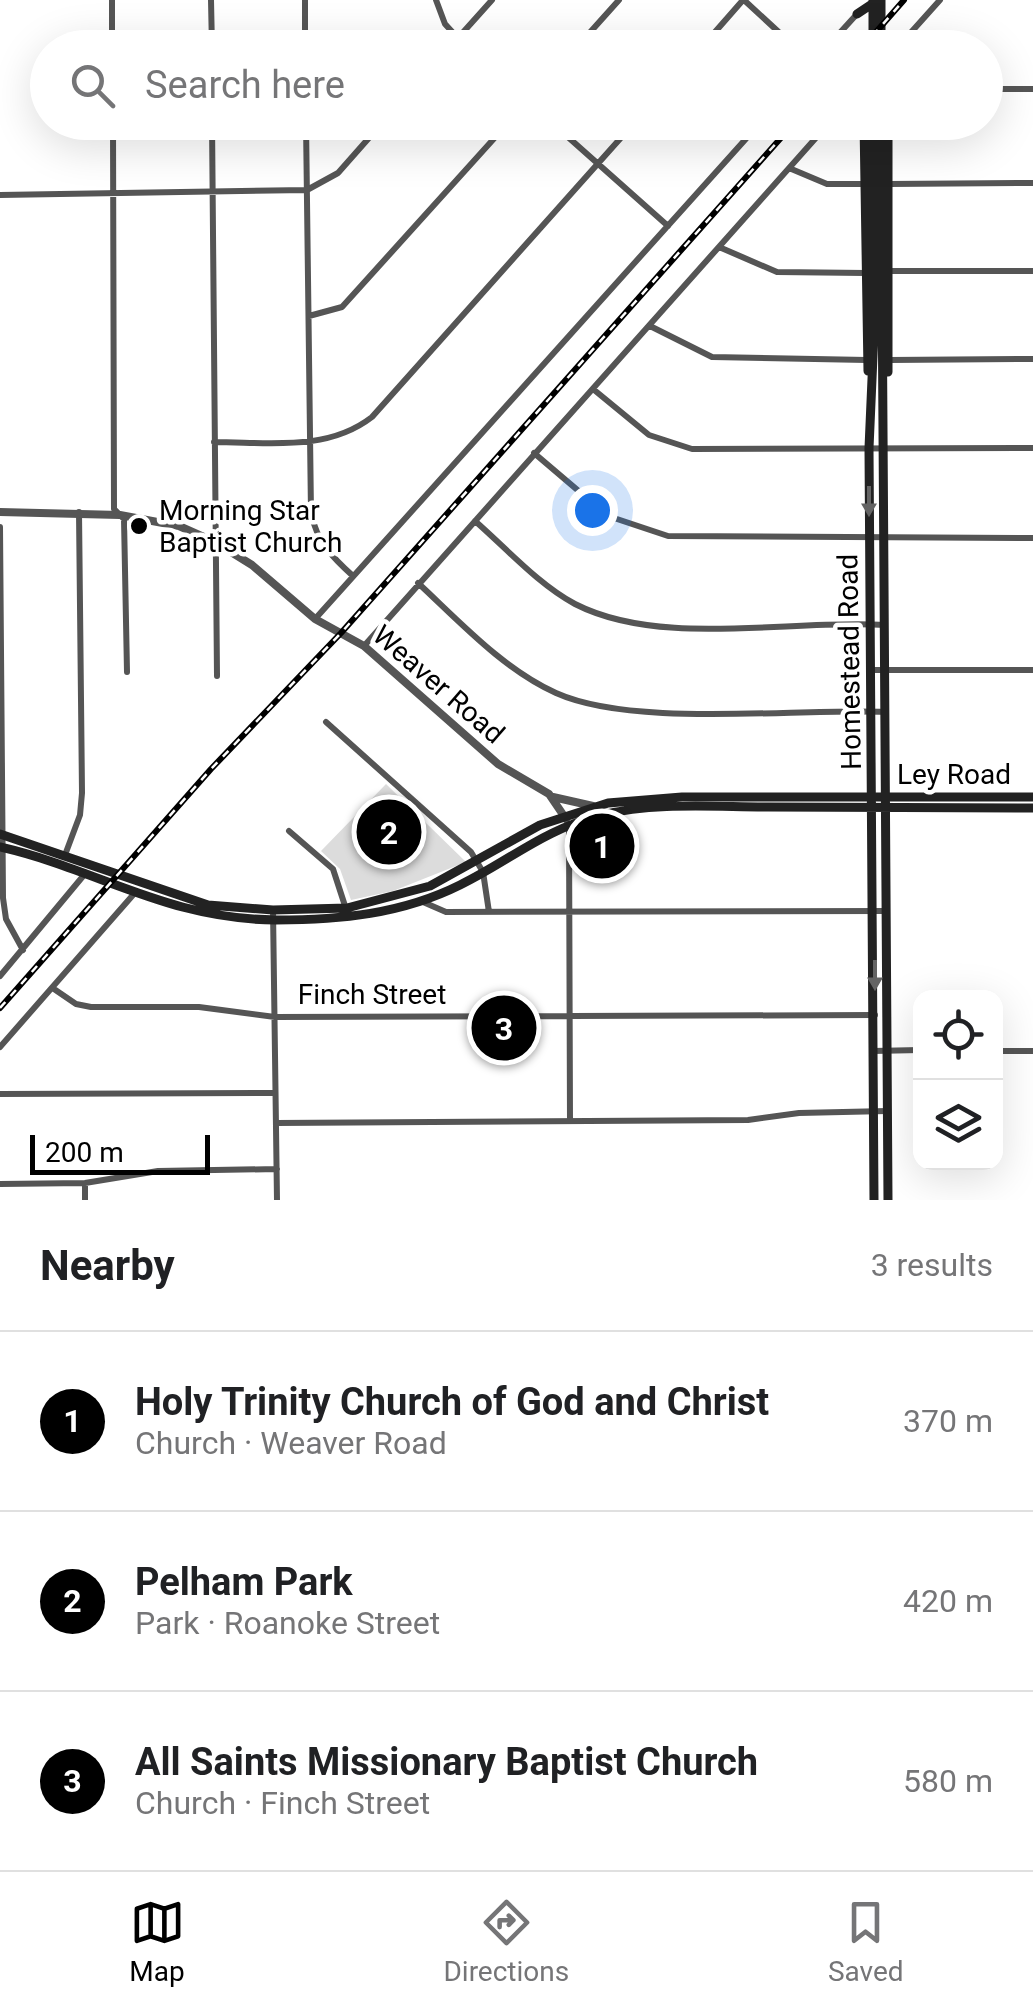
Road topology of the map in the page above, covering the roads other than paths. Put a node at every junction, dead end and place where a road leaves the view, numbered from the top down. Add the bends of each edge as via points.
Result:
1 (112, 0) edge
2 (211, 0) edge
3 (304, 0) edge
4 (436, 0) edge
5 (492, 0) edge
6 (618, 0) edge
7 (744, 0) edge
8 (940, 0) edge
9 (872, 1) edge
10 (857, 14) joint
11 (112, 30) edge
12 (212, 30) edge
13 (305, 30) edge
14 (450, 30) edge
15 (464, 30) edge
16 (592, 30) edge
17 (717, 30) edge
18 (776, 30) edge
19 (842, 30) edge
20 (873, 30) edge
21 (878, 30) edge
22 (913, 30) edge
23 (1033, 89) edge
24 (1003, 90) edge
25 (113, 140) edge
26 (212, 140) edge
27 (306, 140) edge
28 (367, 140) edge
29 (492, 140) edge
30 (571, 140) edge
31 (619, 140) edge
32 (745, 140) edge
33 (814, 140) edge
34 (868, 140) edge
35 (880, 140) edge
36 (598, 164) junction
37 (790, 168) junction
38 (877, 183) junction
39 (1033, 183) edge
40 (307, 190) junction
41 (212, 192) junction
42 (114, 194) junction
43 (0, 195) edge
44 (668, 226) junction
45 (719, 247) junction
46 (890, 271) junction
47 (1033, 271) edge
48 (865, 272) junction
49 (308, 316) junction
50 (650, 326) junction
51 (867, 360) junction
52 (889, 360) junction
53 (1033, 360) edge
54 (593, 389) junction
55 (872, 404) junction
56 (884, 404) junction
57 (214, 442) junction
58 (310, 442) junction
59 (869, 448) junction
60 (884, 448) junction
61 (1033, 448) edge
62 (534, 453) junction
63 (0, 512) edge
64 (78, 512) junction
65 (120, 514) junction
66 (476, 521) junction
67 (0, 528) edge
68 (870, 537) junction
69 (885, 537) junction
70 (1033, 538) edge
71 (215, 542) junction
72 (354, 576) junction
73 (418, 583) junction
74 (315, 619) junction
75 (870, 624) junction
76 (885, 625) junction
77 (364, 646) junction
78 (871, 670) junction
79 (885, 670) junction
80 (1033, 670) edge
81 (127, 672) dead end
82 (217, 676) dead end
83 (873, 712) junction
84 (886, 712) junction
85 (326, 722) dead end
86 (549, 794) junction
87 (874, 796) junction
88 (886, 796) junction
89 (1033, 797) edge
90 (708, 802) junction
91 (1011, 802) junction
92 (595, 807) junction
93 (874, 807) junction
94 (886, 808) junction
95 (1033, 808) edge
96 (567, 820) junction
97 (289, 831) dead end
98 (1, 834) edge
99 (1, 847) edge
100 (65, 855) junction
101 (481, 867) junction
102 (84, 875) junction
103 (444, 892) junction
104 (133, 895) junction
105 (422, 901) junction
106 (881, 911) junction
107 (450, 912) junction
108 (489, 912) junction
109 (571, 912) junction
110 (348, 913) junction
111 (273, 915) junction
112 (24, 950) junction
113 (0, 976) edge
114 (54, 988) junction
115 (875, 1015) junction
116 (570, 1016) junction
117 (275, 1017) junction
118 (0, 1047) edge
119 (886, 1050) junction
120 (913, 1050) edge
121 (873, 1051) junction
122 (1003, 1051) edge
123 (1033, 1051) edge
124 (274, 1092) junction
125 (0, 1094) edge
126 (874, 1111) junction
127 (887, 1111) junction
128 (570, 1121) junction
129 (276, 1123) junction
130 (874, 1167) junction
131 (888, 1167) junction
132 (277, 1170) junction
133 (0, 1184) edge
134 (85, 1184) junction
135 (85, 1200) edge
136 (277, 1200) edge
137 (874, 1200) edge
138 (888, 1200) edge

1 - 11 street
2 - 12 street
3 - 13 street
4 - 14 street
5 - 15 street
6 - 16 street
7 - 17 street
7 - 18 street
8 - 22 street
9 - 10 main road
9 - 20 main road
9 - 21 main road
10 - 19 street
23 - 24 street
25 - 42 street
26 - 41 street
27 - 40 street
28 - 40 street via 338,173
29 - 49 street via 342,307
30 - 36 street
31 - 36 street
32 - 44 street
33 - 37 street
34 - 38 main road
35 - 38 main road
36 - 44 street
36 - 58 street via 372,417 354,431
37 - 38 street via 827,184
37 - 45 street
38 - 39 street
38 - 46 main road
38 - 48 main road
38 - 55 main road, Homestead Road
38 - 56 main road, Homestead Road
40 - 41 street
40 - 49 street
41 - 42 street
41 - 57 street
42 - 43 street
42 - 65 street via 114,508
44 - 72 street
45 - 48 street via 778,272
45 - 50 street
46 - 47 street
46 - 52 main road
48 - 51 main road
49 - 58 street
50 - 51 street via 712,357
50 - 54 street
51 - 55 main road
52 - 53 street
52 - 56 main road
54 - 59 street via 649,435 692,449
54 - 62 street
55 - 59 main road, Homestead Road
56 - 60 main road, Homestead Road
57 - 58 street
57 - 71 street
58 - 72 street via 315,534
59 - 60 street
59 -> 68 main road, Homestead Road
60 - 61 street
60 - 69 main road, Homestead Road
62 - 66 street
62 - 68 street via 608,516 640,530 689,538
63 - 64 street, Weaver Road
64 - 65 street, Weaver Road
64 - 100 street via 82,793
65 - 71 street, Weaver Road via 180,526
65 - 81 street
66 - 73 street
66 - 75 street via 571,602 601,616 642,625
67 - 98 street
68 - 69 street
68 - 75 main road, Homestead Road
69 - 70 street
69 - 76 main road, Homestead Road
71 - 74 street, Weaver Road via 252,564
71 - 82 street
72 - 74 street
73 - 77 street
73 - 83 street via 522,673 581,702 639,710
74 - 77 street, Weaver Road
75 - 76 street
75 - 78 main road, Homestead Road
76 - 79 main road, Homestead Road
77 - 86 street, Weaver Road via 498,764
78 - 79 street
78 - 83 main road, Homestead Road
79 - 80 street
79 - 84 main road, Homestead Road
83 - 84 street
83 - 87 main road, Homestead Road
84 - 88 main road, Homestead Road
85 - 101 street
86 - 92 street
86 - 96 street, Weaver Road
87 - 88 main road, Ley Road
87 - 90 main road
87 - 93 main road, Homestead Road
88 - 91 main road, Ley Road
88 - 94 main road, Homestead Road
89 - 91 main road, Ley Road
90 - 92 main road
90 - 93 main road
90 - 96 main road
91 - 94 main road, Ley Road
91 - 95 main road, Ley Road
92 - 96 main road
93 - 94 main road, Ley Road
93 - 106 main road, Homestead Road
94 - 106 main road, Homestead Road
96 - 101 main road via 540,825
96 - 109 street
97 - 110 street via 333,870
98 - 99 street
98 - 100 main road
99 - 102 main road
99 - 112 street via 6,919
100 - 111 main road via 162,892
101 - 103 main road
101 - 108 street
101 - 110 main road
102 - 104 main road
102 - 112 street
103 - 105 main road
103 - 107 street via 442,903
104 - 111 main road via 207,914
104 - 114 street
105 - 107 street
105 - 110 main road
106 - 109 street
106 -> 115 main road, Homestead Road
106 - 119 main road, Homestead Road
107 - 108 street
108 - 109 street
109 - 116 street
110 - 111 main road
111 - 117 street
112 - 113 street
114 - 117 street, Finch Street via 91,1007 166,1006
114 - 118 street
115 - 116 street, Finch Street
115 - 121 main road, Homestead Road
116 - 117 street, Finch Street
116 - 128 street
117 - 124 street
119 - 120 street
119 - 121 street
119 - 127 main road, Homestead Road
121 - 126 main road, Homestead Road
122 - 123 street
124 - 125 street
124 - 129 street
126 - 127 street
126 - 128 street
126 - 130 main road, Homestead Road
127 - 131 main road, Homestead Road
128 - 129 street
129 - 132 street
130 - 131 main road
130 - 137 main road, Homestead Road
131 - 138 main road, Homestead Road
132 - 134 street via 158,1171
132 - 136 street
133 - 134 street
134 - 135 street

